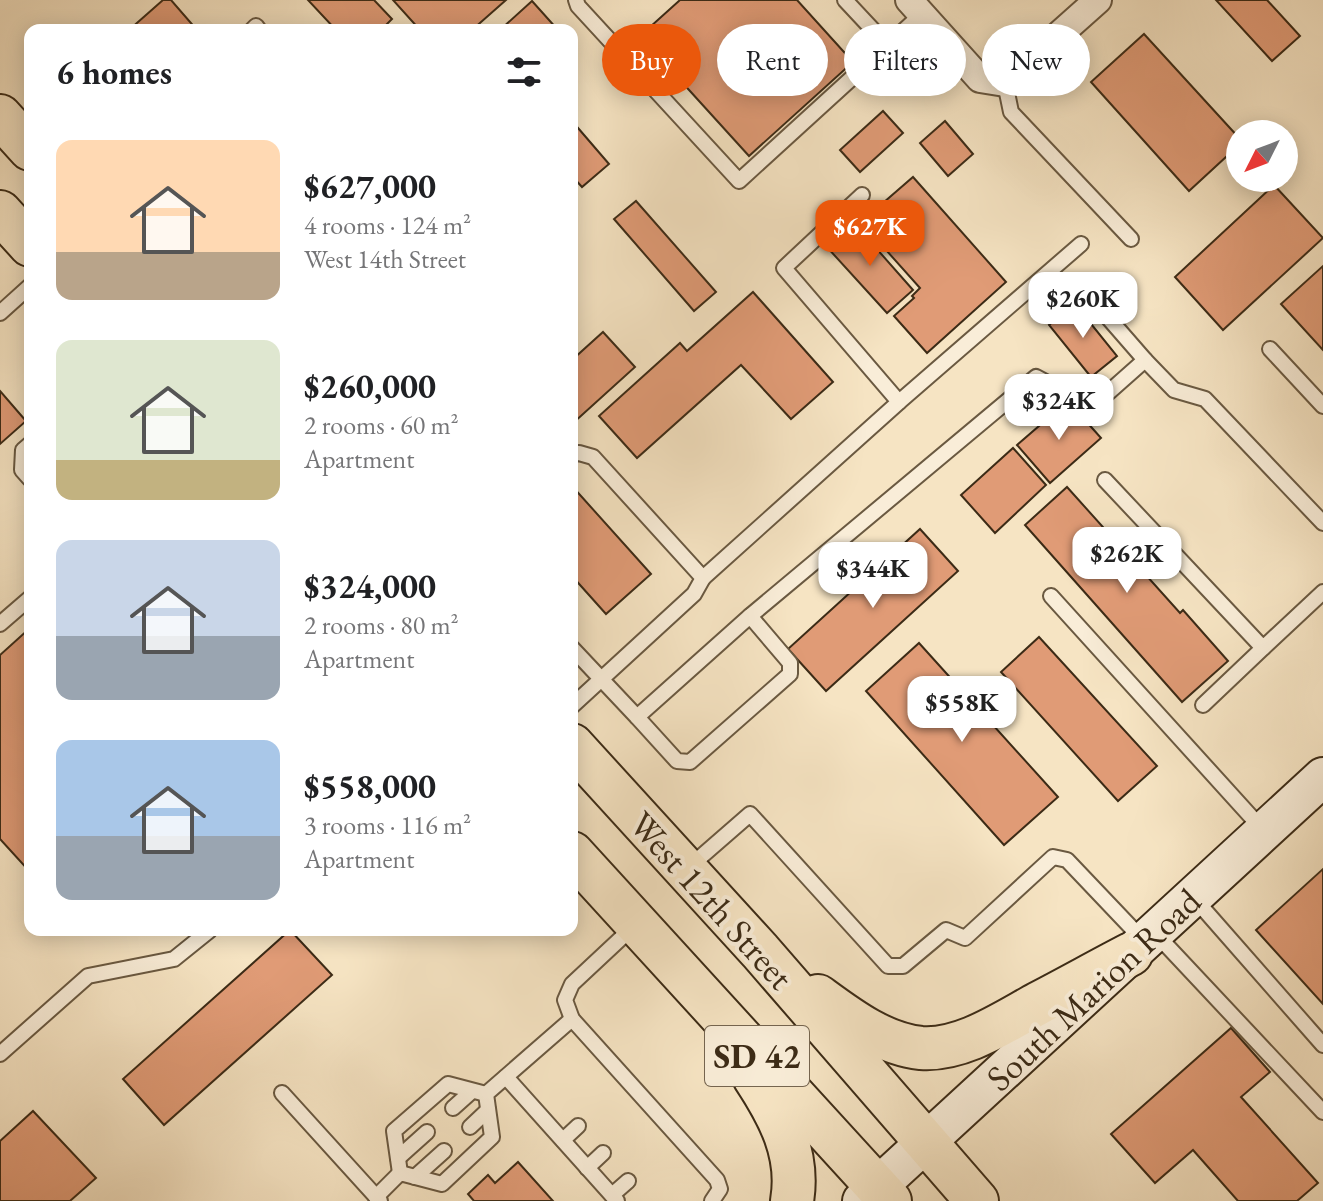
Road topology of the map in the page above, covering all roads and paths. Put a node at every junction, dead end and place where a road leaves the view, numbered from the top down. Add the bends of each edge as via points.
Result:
1 (576, 0) edge
2 (845, 0) edge
3 (1098, 0) edge
4 (916, 7) edge
5 (867, 24) edge
6 (904, 24) edge
7 (1071, 24) edge
8 (982, 79) edge
9 (844, 86) edge
10 (1008, 96) edge
11 (0, 116) edge
12 (24, 142) edge
13 (862, 195) dead end
14 (0, 212) edge
15 (24, 238) edge
16 (1131, 239) dead end
17 (1081, 244) dead end
18 (1084, 290) dead end
19 (24, 291) edge
20 (0, 313) edge
21 (1270, 349) dead end
22 (1145, 360) junction
23 (899, 402) junction
24 (1323, 406) edge
25 (24, 449) edge
26 (578, 453) edge
27 (24, 472) edge
28 (1105, 480) dead end
29 (1323, 523) edge
30 (703, 578) junction
31 (1323, 592) edge
32 (1051, 596) dead end
33 (24, 603) edge
34 (750, 616) junction
35 (0, 624) edge
36 (1263, 648) junction
37 (578, 654) edge
38 (601, 679) junction
39 (578, 700) edge
40 (1203, 705) dead end
41 (637, 717) junction
42 (578, 752) edge
43 (1323, 777) edge
44 (1264, 831) junction
45 (578, 860) edge
46 (686, 870) junction
47 (1193, 897) junction
48 (636, 924) junction
49 (203, 936) edge
50 (1143, 943) junction
51 (760, 951) junction
52 (572, 1019) junction
53 (1323, 1045) edge
54 (0, 1054) edge
55 (506, 1077) junction
56 (479, 1092) junction
57 (282, 1093) dead end
58 (453, 1108) dead end
59 (488, 1110) junction
60 (1323, 1112) edge
61 (578, 1126) dead end
62 (470, 1127) dead end
63 (427, 1132) dead end
64 (563, 1140) junction
65 (926, 1143) junction
66 (444, 1151) dead end
67 (603, 1153) dead end
68 (587, 1168) junction
69 (405, 1170) junction
70 (628, 1181) dead end
71 (877, 1196) edge
72 (615, 1198) edge
73 (378, 1199) edge
74 (712, 1201) edge
75 (792, 1201) edge
76 (977, 1201) edge

1 - 9 lane via 739,181
2 - 5 lane
3 - 7 street
4 - 6 lane
4 - 8 street
10 - 16 lane via 1011,112
11 - 12 main road
13 - 23 lane via 784,268
14 - 15 main road
17 - 23 lane
18 - 22 lane
19 - 20 lane
21 - 24 lane
22 - 29 lane via 1174,390 1205,399
22 - 34 lane via 1092,407 1036,377
23 - 30 lane
25 - 27 lane
26 - 30 lane via 593,457
28 - 36 lane
30 - 38 lane via 694,594
31 - 36 lane
32 - 44 lane
33 - 35 lane
34 - 41 lane
34 - 41 lane via 790,663 790,674 690,762 677,761
36 - 40 lane
37 - 38 lane
38 - 39 lane
38 - 41 lane
42 - 46 main road, West 12th Street / SD 42
43 - 44 main road, South Marion Road
44 - 47 main road, South Marion Road
45 - 48 main road, West 12th Street / SD 42
46 - 50 lane via 750,814 888,966 903,966 946,930 965,938 1053,857 1067,860
46 - 51 main road, West 12th Street / SD 42
47 - 50 main road, South Marion Road
47 - 53 lane
48 - 52 lane via 572,984 565,1000
48 - 71 main road, West 12th Street / SD 42
48 - 75 main road via 770,1101 794,1166
49 - 54 lane via 174,959 88,976
50 - 51 main road via 992,1028 964,1040 920,1048 853,1021
50 - 60 lane
50 - 65 main road, South Marion Road
51 - 65 main road, West 12th Street / SD 42
52 - 55 lane
52 - 74 lane via 625,1084 717,1180 720,1189
55 - 56 lane
55 - 64 lane
56 - 58 lane
56 - 59 lane
56 - 69 lane via 448,1084 394,1131
57 - 73 lane
59 - 62 lane
59 - 69 lane via 492,1137 442,1184
61 - 64 lane
63 - 69 lane
64 - 68 lane
65 - 71 main road, South Marion Road
65 - 76 main road, West 12th Street / SD 42
66 - 69 lane
67 - 68 lane
68 - 72 lane
69 - 73 lane
70 - 72 lane

